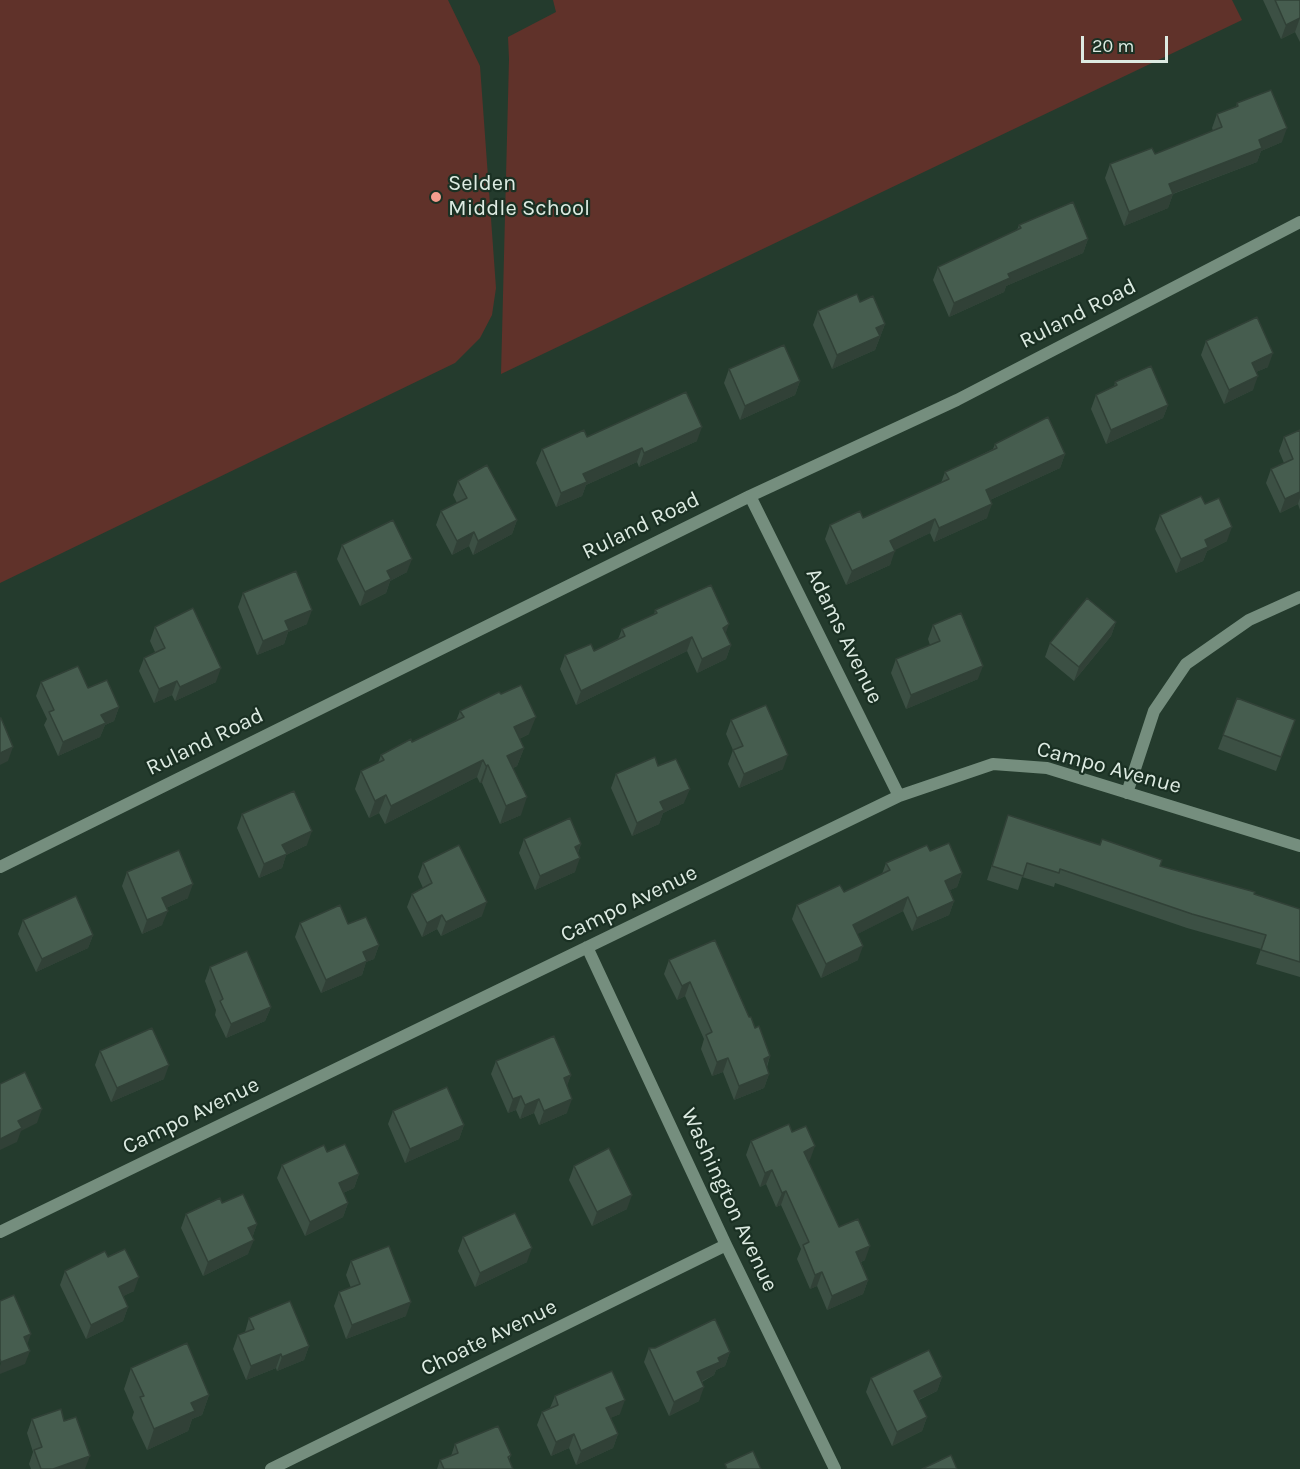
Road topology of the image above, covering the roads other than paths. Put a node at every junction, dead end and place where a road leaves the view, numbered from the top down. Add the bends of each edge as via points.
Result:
1 (1300, 222) edge
2 (750, 496) junction
3 (1300, 597) edge
4 (1127, 793) junction
5 (899, 796) junction
6 (1300, 846) edge
7 (0, 867) edge
8 (587, 947) junction
9 (0, 1232) edge
10 (726, 1245) junction
11 (271, 1469) edge
12 (835, 1469) edge

1 - 2 street, Ruland Road via 957,400
2 - 5 street, Adams Avenue
2 - 7 street, Ruland Road
3 - 4 street via 1249,620 1186,664 1154,711
4 - 5 street, Campo Avenue via 1047,768 993,764
4 - 6 street, Campo Avenue
5 - 8 street, Campo Avenue
8 - 9 street, Campo Avenue
8 - 10 street, Washington Avenue
10 - 11 street, Choate Avenue
10 - 12 street, Washington Avenue

